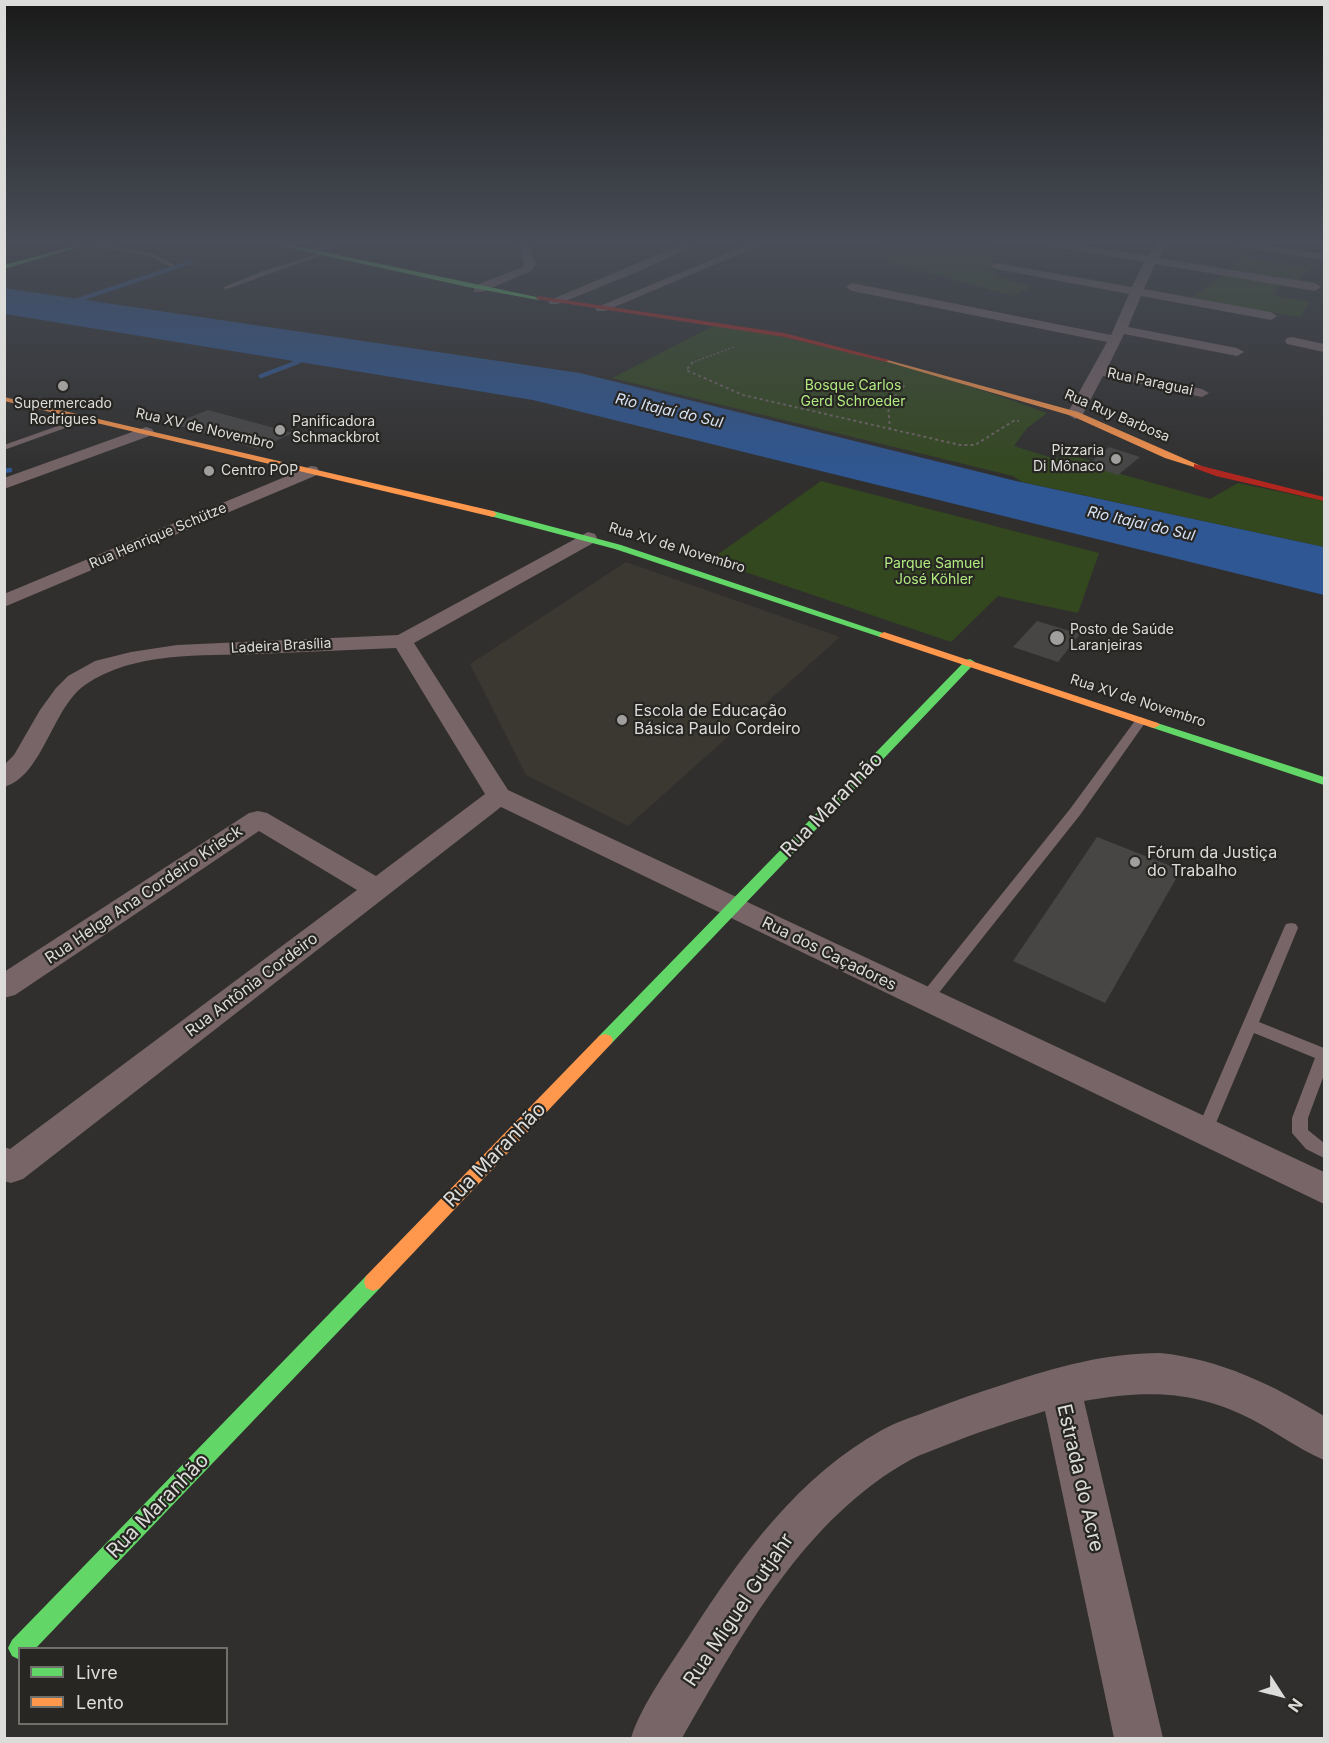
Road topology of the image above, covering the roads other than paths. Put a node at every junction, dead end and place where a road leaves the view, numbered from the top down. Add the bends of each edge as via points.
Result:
1 (710, 322) edge
2 (1052, 322) edge
3 (1123, 322) edge
4 (1118, 334) junction
5 (1292, 341) dead end
6 (1324, 348) edge
7 (1237, 352) dead end
8 (1098, 371) junction
9 (1202, 393) dead end
10 (4, 399) edge
11 (1075, 414) junction
12 (88, 418) junction
13 (146, 432) junction
14 (4, 448) edge
15 (311, 471) junction
16 (4, 484) edge
17 (1324, 498) edge
18 (588, 538) junction
19 (4, 601) edge
20 (402, 641) junction
21 (970, 662) junction
22 (1142, 720) junction
23 (4, 780) edge
24 (1324, 781) edge
25 (499, 796) junction
26 (377, 890) junction
27 (734, 908) junction
28 (1291, 928) dead end
29 (4, 987) edge
30 (925, 1000) junction
31 (1250, 1025) junction
32 (1324, 1055) edge
33 (1204, 1132) junction
34 (1324, 1151) edge
35 (4, 1162) edge
36 (1324, 1189) edge
37 (1060, 1386) junction
38 (1324, 1439) edge
39 (22, 1647) edge
40 (18, 1651) edge
41 (4, 1665) edge
42 (655, 1738) edge
43 (1139, 1738) edge

1 - 11 main road, Rua Ruy Barbosa via 906,364
2 - 4 street
3 - 4 street
4 - 7 street
4 - 8 street
5 - 6 street
8 - 9 street, Rua Paraguai
8 - 11 street
10 - 12 main road, Rua XV de Novembro
11 - 17 main road, Rua Ruy Barbosa via 1193,465
12 - 13 main road, Rua XV de Novembro
12 - 14 lane
13 - 15 main road, Rua XV de Novembro
13 - 16 street
15 - 18 main road, Rua XV de Novembro
15 - 19 street, Rua Henrique Schütze
18 - 20 street, Ladeira Brasília
18 - 21 main road, Rua XV de Novembro
20 - 23 street, Ladeira Brasília via 177,651 103,666 76,681 64,693 24,759
20 - 25 street
21 - 22 main road, Rua XV de Novembro
21 - 27 main road, Rua Maranhão
22 - 24 main road, Rua XV de Novembro
22 - 30 lane via 1075,812
25 - 26 street, Rua Antônia Cordeiro
25 - 27 street, Rua dos Caçadores
26 - 29 street, Rua Helga Ana Cordeiro Krieck via 258,819
26 - 35 street, Rua Antônia Cordeiro via 11,1168
27 - 30 street, Rua dos Caçadores
27 - 39 main road, Rua Maranhão
28 - 31 lane
30 - 33 street, Rua dos Caçadores
31 - 32 lane
31 - 33 lane
32 - 34 lane via 1300,1118 1300,1133
33 - 36 street, Rua dos Caçadores
37 - 38 street, Estrada do Acre via 1160,1373 1213,1382 1274,1408
37 - 42 street, Rua Miguel Gutjahr via 899,1443 850,1475 795,1527 743,1597
37 - 43 street, Estrada do Acre
40 - 41 street, Rua Maranhão

